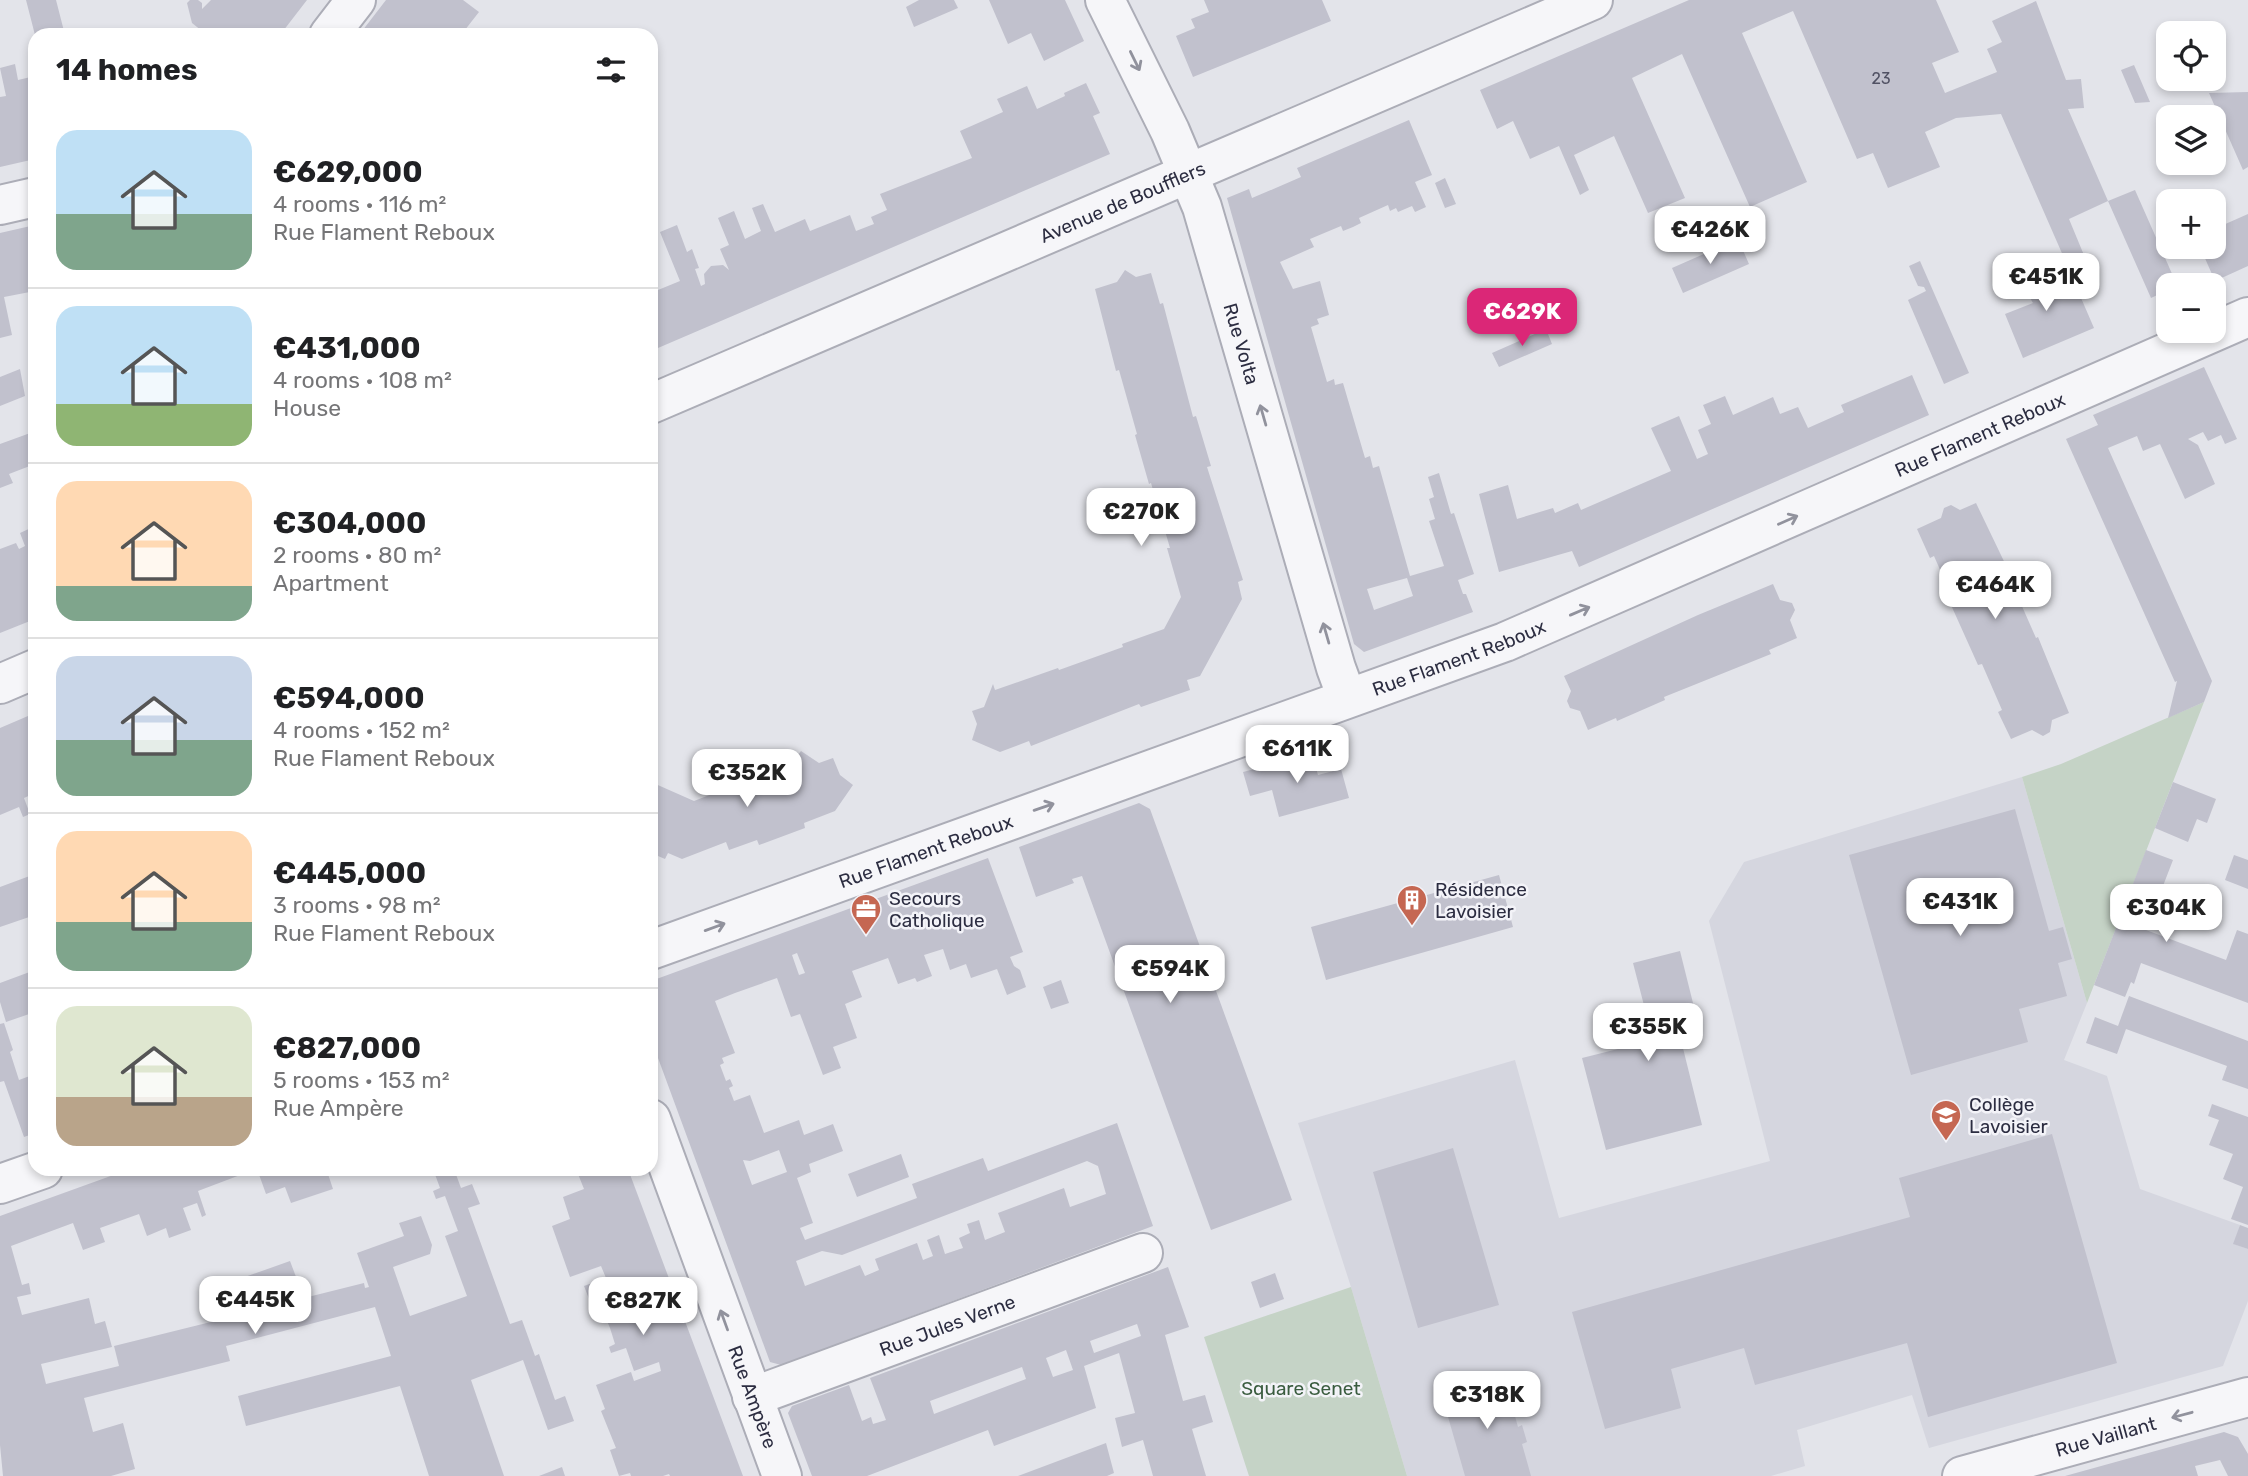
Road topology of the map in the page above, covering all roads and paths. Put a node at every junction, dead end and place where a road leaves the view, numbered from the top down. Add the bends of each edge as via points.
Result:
1 (356, 0) edge
2 (1105, 0) edge
3 (1592, 0) edge
4 (335, 28) edge
5 (1187, 174) junction
6 (28, 199) edge
7 (0, 205) edge
8 (2248, 317) edge
9 (658, 401) edge
10 (28, 672) edge
11 (0, 684) edge
12 (1347, 698) junction
13 (658, 947) edge
14 (658, 1138) edge
15 (28, 1174) edge
16 (0, 1184) edge
17 (1143, 1253) dead end
18 (752, 1396) junction
19 (2248, 1397) edge
20 (782, 1476) edge
21 (1962, 1476) edge

1 - 4 street
2 -> 5 street, Rue Volta
3 - 5 street, Avenue de Boufflers
5 - 9 street, Avenue de Boufflers
12 -> 5 street, Rue Volta via 1202,207
6 - 7 street
12 -> 8 street, Rue Flament Reboux via 1575,613
10 - 11 street
13 -> 12 street, Rue Flament Reboux
18 -> 14 street, Rue Ampère
15 - 16 street
17 - 18 street, Rue Jules Verne
18 - 20 street, Rue Ampère
19 -> 21 street, Rue Vaillant

